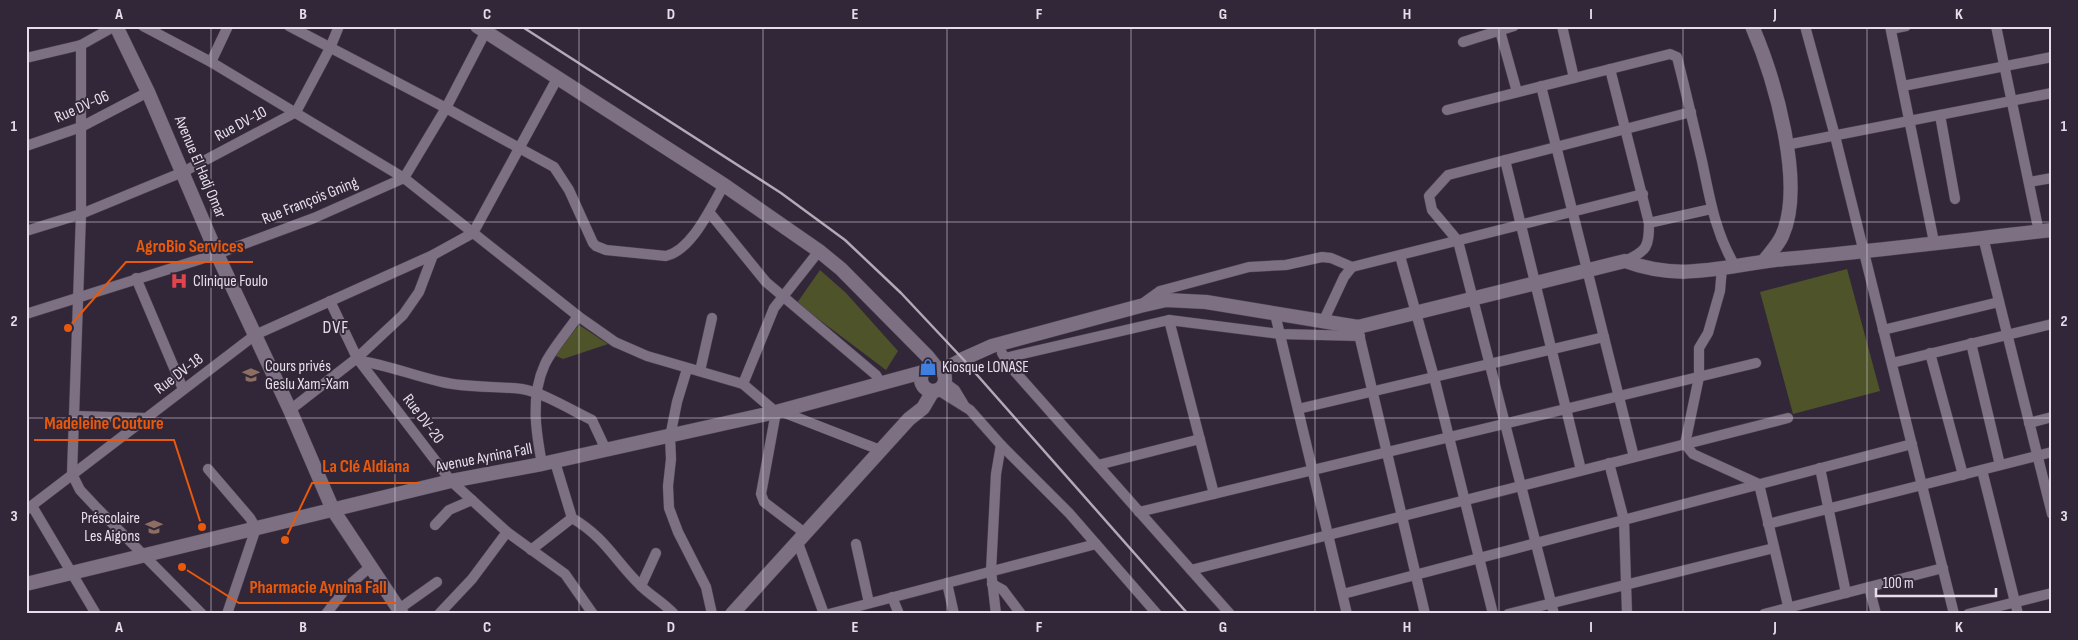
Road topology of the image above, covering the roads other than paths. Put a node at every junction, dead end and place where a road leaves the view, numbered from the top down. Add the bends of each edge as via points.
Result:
1 (116, 26) edge
2 (142, 26) edge
3 (228, 26) edge
4 (289, 26) edge
5 (339, 26) edge
6 (1514, 26) edge
7 (1562, 26) edge
8 (1752, 26) edge
9 (1805, 26) edge
10 (1906, 26) edge
11 (1996, 26) edge
12 (1891, 28) edge
13 (482, 29) edge
14 (1500, 31) junction
15 (1463, 42) dead end
16 (80, 45) junction
17 (330, 48) junction
18 (2052, 57) edge
19 (26, 58) edge
20 (212, 62) junction
21 (2004, 66) junction
22 (1610, 69) junction
23 (558, 77) junction
24 (1574, 78) junction
25 (1541, 86) junction
26 (1903, 86) junction
27 (148, 92) junction
28 (1517, 92) junction
29 (2051, 95) edge
30 (2012, 101) junction
31 (446, 108) junction
32 (1447, 110) dead end
33 (296, 112) junction
34 (1691, 112) junction
35 (1940, 115) junction
36 (1910, 121) junction
37 (80, 127) junction
38 (1626, 129) junction
39 (1835, 136) junction
40 (1786, 145) junction
41 (26, 146) edge
42 (1556, 147) junction
43 (519, 149) junction
44 (1506, 160) junction
45 (183, 172) junction
46 (404, 178) junction
47 (2052, 178) edge
48 (2029, 182) junction
49 (724, 185) junction
50 (1643, 194) junction
51 (1955, 200) dead end
52 (1711, 209) junction
53 (709, 212) junction
54 (1572, 212) junction
55 (81, 214) junction
56 (1649, 222) junction
57 (1521, 225) junction
58 (26, 231) edge
59 (2046, 231) edge
60 (473, 234) junction
61 (1983, 237) junction
62 (1458, 241) junction
63 (1934, 242) junction
64 (819, 251) junction
65 (1864, 252) junction
66 (217, 254) junction
67 (433, 255) junction
68 (1400, 256) junction
69 (1625, 261) junction
70 (1764, 261) junction
71 (1352, 267) junction
72 (1729, 267) junction
73 (1587, 270) junction
74 (136, 278) junction
75 (1535, 283) junction
76 (78, 296) junction
77 (783, 296) junction
78 (1473, 298) junction
79 (330, 301) junction
80 (1999, 302) junction
81 (1140, 306) junction
82 (1415, 312) junction
83 (26, 314) edge
84 (1275, 314) junction
85 (578, 316) junction
86 (712, 318) dead end
87 (1169, 320) junction
88 (1323, 322) junction
89 (2052, 324) edge
90 (1884, 330) junction
91 (1359, 332) junction
92 (1280, 334) junction
93 (2007, 334) junction
94 (255, 335) junction
95 (1604, 338) junction
96 (1971, 343) junction
97 (997, 345) junction
98 (1552, 350) junction
99 (1930, 353) junction
100 (1005, 358) junction
101 (359, 360) junction
102 (1756, 363) dead end
103 (1892, 363) junction
104 (1490, 364) junction
105 (687, 369) junction
106 (700, 371) junction
107 (1434, 377) junction
108 (1699, 377) junction
109 (932, 379) junction
110 (886, 383) junction
111 (743, 384) junction
112 (183, 390) junction
113 (1373, 391) junction
114 (536, 394) junction
115 (1619, 396) junction
116 (1298, 409) junction
117 (1566, 409) junction
118 (290, 410) junction
119 (778, 411) junction
120 (74, 416) junction
121 (2052, 417) edge
122 (146, 418) junction
123 (1788, 418) dead end
124 (2029, 423) junction
125 (1505, 424) junction
126 (670, 437) junction
127 (1449, 437) junction
128 (1200, 439) junction
129 (1685, 444) junction
130 (1912, 444) junction
131 (1001, 445) junction
132 (606, 450) junction
133 (880, 450) junction
134 (1387, 452) junction
135 (2052, 452) edge
136 (2037, 456) junction
137 (1634, 457) junction
138 (548, 463) junction
139 (1609, 463) junction
140 (1098, 465) junction
141 (2000, 465) junction
142 (1820, 468) junction
143 (208, 470) dead end
144 (1312, 470) junction
145 (1581, 470) junction
146 (1982, 470) junction
147 (72, 474) junction
148 (1963, 474) junction
149 (451, 481) junction
150 (1759, 484) junction
151 (1922, 485) junction
152 (1521, 486) junction
153 (2049, 488) edge
154 (1214, 494) junction
155 (472, 500) junction
156 (1464, 500) junction
157 (29, 508) edge
158 (1828, 508) junction
159 (333, 510) junction
160 (1139, 512) junction
161 (2052, 514) edge
162 (1402, 516) junction
163 (572, 518) junction
164 (1624, 520) junction
165 (1768, 524) junction
166 (435, 525) dead end
167 (256, 528) junction
168 (507, 532) junction
169 (1328, 535) junction
170 (802, 538) junction
171 (1536, 543) junction
172 (856, 544) dead end
173 (1096, 544) junction
174 (1774, 548) junction
175 (531, 550) junction
176 (656, 553) dead end
177 (145, 555) junction
178 (1479, 558) junction
179 (370, 566) junction
180 (1943, 568) junction
181 (1191, 570) junction
182 (991, 571) junction
183 (71, 573) junction
184 (1416, 575) junction
185 (437, 582) dead end
186 (947, 582) junction
187 (26, 584) edge
188 (992, 584) junction
189 (1626, 585) junction
190 (641, 586) junction
191 (1870, 587) junction
192 (1846, 593) junction
193 (1342, 594) junction
194 (2052, 594) edge
195 (892, 597) junction
196 (2015, 602) junction
197 (869, 603) junction
198 (1552, 608) edge
199 (1789, 611) edge
200 (401, 612) edge
201 (200, 613) edge
202 (96, 614) edge
203 (227, 614) edge
204 (326, 614) edge
205 (439, 614) edge
206 (593, 614) edge
207 (674, 614) edge
208 (712, 614) edge
209 (732, 614) edge
210 (824, 614) edge
211 (829, 614) edge
212 (899, 614) edge
213 (954, 614) edge
214 (996, 614) edge
215 (1020, 614) edge
216 (1158, 614) edge
217 (1230, 614) edge
218 (1347, 614) edge
219 (1425, 614) edge
220 (1492, 614) edge
221 (1508, 614) edge
222 (1627, 614) edge
223 (1764, 614) edge
224 (1876, 614) edge
225 (1954, 614) edge
226 (1968, 614) edge
227 (2018, 614) edge

1 - 16 street
1 - 27 main road, Avenue El Hadj Omar
2 - 20 street
3 - 20 street
4 - 17 street
5 - 17 street
6 - 14 street
7 - 24 street
8 - 40 main road via 1773,81
9 - 39 street
10 - 12 street
11 - 21 street
12 - 26 street
13 - 23 main road
13 - 31 street
14 - 15 street
14 - 28 street
16 - 19 street
16 - 37 street
17 - 31 street
17 - 33 street
18 - 21 street
20 - 33 street
21 - 26 street
21 - 30 street
22 - 24 street
22 - 34 street via 1670,54 1677,57
22 - 38 street
23 - 43 street
23 - 49 main road
24 - 25 street
25 - 28 street
25 - 42 street
26 - 36 street
27 - 37 street, Rue DV-06
27 - 45 main road, Avenue El Hadj Omar
28 - 32 street
29 - 30 street
30 - 35 street
30 - 48 street
31 - 43 street
31 - 46 street
33 - 45 street, Rue DV-10
33 - 46 street
34 - 38 street
34 - 52 street
35 - 36 street
35 - 51 street
36 - 39 street
36 - 63 street
37 - 41 street, Rue DV-06
37 - 55 street
38 - 42 street
38 - 50 street
39 - 40 street
39 - 65 street
40 - 70 main road via 1790,204 1782,236
42 - 44 street
42 - 54 street
43 - 53 street via 554,167 569,190 593,243 606,250 666,256 675,254 688,243
43 - 60 street
44 - 57 street
44 - 62 street via 1448,175 1429,196 1432,210
45 - 55 street, Rue DV-10
45 - 66 main road, Avenue El Hadj Omar
46 - 60 street
46 - 66 street, Rue François Gning via 314,218
47 - 48 street
48 - 59 street
49 - 53 street
49 - 64 main road
50 - 54 street
50 - 56 street
52 - 56 street
52 - 72 street
53 - 77 street via 766,282
54 - 57 street
54 - 73 street
55 - 58 street, Rue DV-10
55 - 76 street
56 - 69 street via 1648,242 1642,253
57 - 62 street
57 - 75 street
59 - 61 main road
60 - 67 street, Rue DV-18
60 - 85 street
61 - 63 main road
61 - 80 street
62 - 68 street
62 - 78 street
63 - 65 main road
64 - 77 street
64 - 109 main road via 917,347 921,362
65 - 70 main road
65 - 90 street
66 - 74 street, Rue François Gning
66 - 94 main road, Avenue El Hadj Omar
67 - 79 street, Rue DV-18
67 - 101 street via 419,292 403,315
68 - 71 street
68 - 82 street
69 - 72 main road via 1674,273
69 - 73 main road
70 - 72 main road
71 - 81 street via 1322,257 1249,267 1160,290
71 - 88 street
72 - 108 street via 1708,333 1699,348
73 - 75 main road
73 - 95 street
74 - 76 street, Rue François Gning
74 - 112 street
75 - 78 main road
75 - 98 street
76 - 83 street, Rue François Gning
76 - 120 street
77 - 110 street
77 - 111 street via 774,308
78 - 82 main road
78 - 104 street
79 - 94 street, Rue DV-18
79 - 101 street, Rue DV-20
80 - 90 street
80 - 93 street
81 - 84 main road, Avenue Aynina Fall via 1184,300
81 - 97 main road, Avenue Aynina Fall
82 - 91 main road
82 - 107 street
84 - 88 main road, Avenue Aynina Fall
84 - 92 street
85 - 105 street via 615,342
85 - 114 street via 545,363
86 - 106 street
87 - 92 street
87 - 100 street
87 - 128 street
88 - 91 main road, Avenue Aynina Fall
89 - 93 street
90 - 103 street
91 - 92 street
91 - 113 street
92 - 116 street
93 - 96 street
93 - 124 street
94 - 112 street, Rue DV-18
94 - 118 main road, Avenue El Hadj Omar
95 - 98 street
95 - 115 street
96 - 99 street
96 - 141 street
97 - 100 street
97 - 109 main road, Avenue Aynina Fall via 963,359
98 - 104 street
98 - 117 street
99 - 103 street
99 - 148 street
100 - 140 street
101 - 114 street via 442,382
101 - 118 street
101 - 149 street, Rue DV-20
102 - 108 street
103 - 130 street
104 - 107 street
104 - 125 street
105 - 106 street
105 - 126 street via 676,402
106 - 111 street
107 - 113 street
107 - 127 street
108 - 115 street
108 - 129 street
109 - 110 main road, Avenue Aynina Fall
109 - 131 street via 952,400 964,405
109 - 133 main road via 909,419
110 - 119 main road, Avenue Aynina Fall
111 - 119 street
112 - 122 street, Rue DV-18
113 - 116 street
113 - 134 street
114 - 132 street via 592,420
114 - 138 street via 536,428
115 - 117 street
115 - 137 street
116 - 144 street
117 - 125 street
117 - 145 street
118 - 159 main road, Avenue El Hadj Omar
119 - 126 main road, Avenue Aynina Fall
119 - 133 street
119 - 170 street via 760,494 764,502
120 - 122 street
120 - 147 street
121 - 124 street
122 - 147 street, Rue DV-18
123 - 129 street
124 - 136 street
125 - 127 street
125 - 152 street
126 - 132 main road, Avenue Aynina Fall
126 - 208 street via 669,508 706,587
127 - 134 street
127 - 156 street
128 - 140 street
128 - 154 street
129 - 137 street
129 - 150 street via 1693,454
130 - 142 street
130 - 151 street
131 - 173 street
131 - 182 street via 996,474
132 - 138 main road, Avenue Aynina Fall
133 - 170 main road
134 - 144 street
134 - 162 street
135 - 136 street
136 - 141 street
136 - 153 street
137 - 139 street
138 - 149 main road, Avenue Aynina Fall
138 - 163 street
139 - 145 street
139 - 164 street
140 - 160 street
141 - 146 street
142 - 150 street
142 - 158 street
143 - 167 street
144 - 154 street
144 - 169 street
145 - 152 street
146 - 148 street
146 - 196 street
147 - 157 street, Rue DV-18
147 - 177 street via 80,490
148 - 151 street
149 - 155 street, Rue DV-20
149 - 159 main road, Avenue Aynina Fall
150 - 164 street
150 - 165 street
151 - 158 street
151 - 180 street
152 - 156 street
152 - 171 street
153 - 161 street
154 - 160 street
155 - 166 street via 449,510
155 - 168 street, Rue DV-20
156 - 162 street
156 - 178 street
157 - 183 street
158 - 165 street
158 - 192 street
159 - 167 main road, Avenue Aynina Fall
159 - 179 main road, Avenue El Hadj Omar
160 - 181 street
162 - 169 street
162 - 184 street
163 - 175 street
163 - 190 street via 589,528
164 - 171 street
164 - 189 street
165 - 174 street
167 - 177 main road, Avenue Aynina Fall
167 - 203 street
168 - 175 street, Rue DV-20
168 - 205 street
169 - 181 street
169 - 193 street
170 - 209 main road
170 - 210 street
171 - 178 street
171 - 198 street
172 - 197 street
173 - 182 street
173 - 216 street
174 - 189 street
174 - 199 street
175 - 206 street, Rue DV-20 via 565,574
176 - 190 street
177 - 183 main road, Avenue Aynina Fall
177 - 201 street
178 - 184 street
178 - 220 street
179 - 200 main road, Avenue El Hadj Omar
179 - 204 street
180 - 191 street
180 - 225 street
181 - 217 street
182 - 186 street
182 - 188 street
183 - 187 main road, Avenue Aynina Fall
183 - 202 street
184 - 193 street
184 - 219 street
185 - 200 street
186 - 195 street
186 - 213 street
188 - 214 street
188 - 215 street via 1003,590
189 - 198 street
189 - 222 street
190 - 207 street
191 - 192 street
191 - 224 street
192 - 199 street
193 - 218 street
194 - 196 street
195 - 197 street
195 - 212 street
196 - 226 street
196 - 227 street
197 - 211 street
198 - 221 street
199 - 223 street

